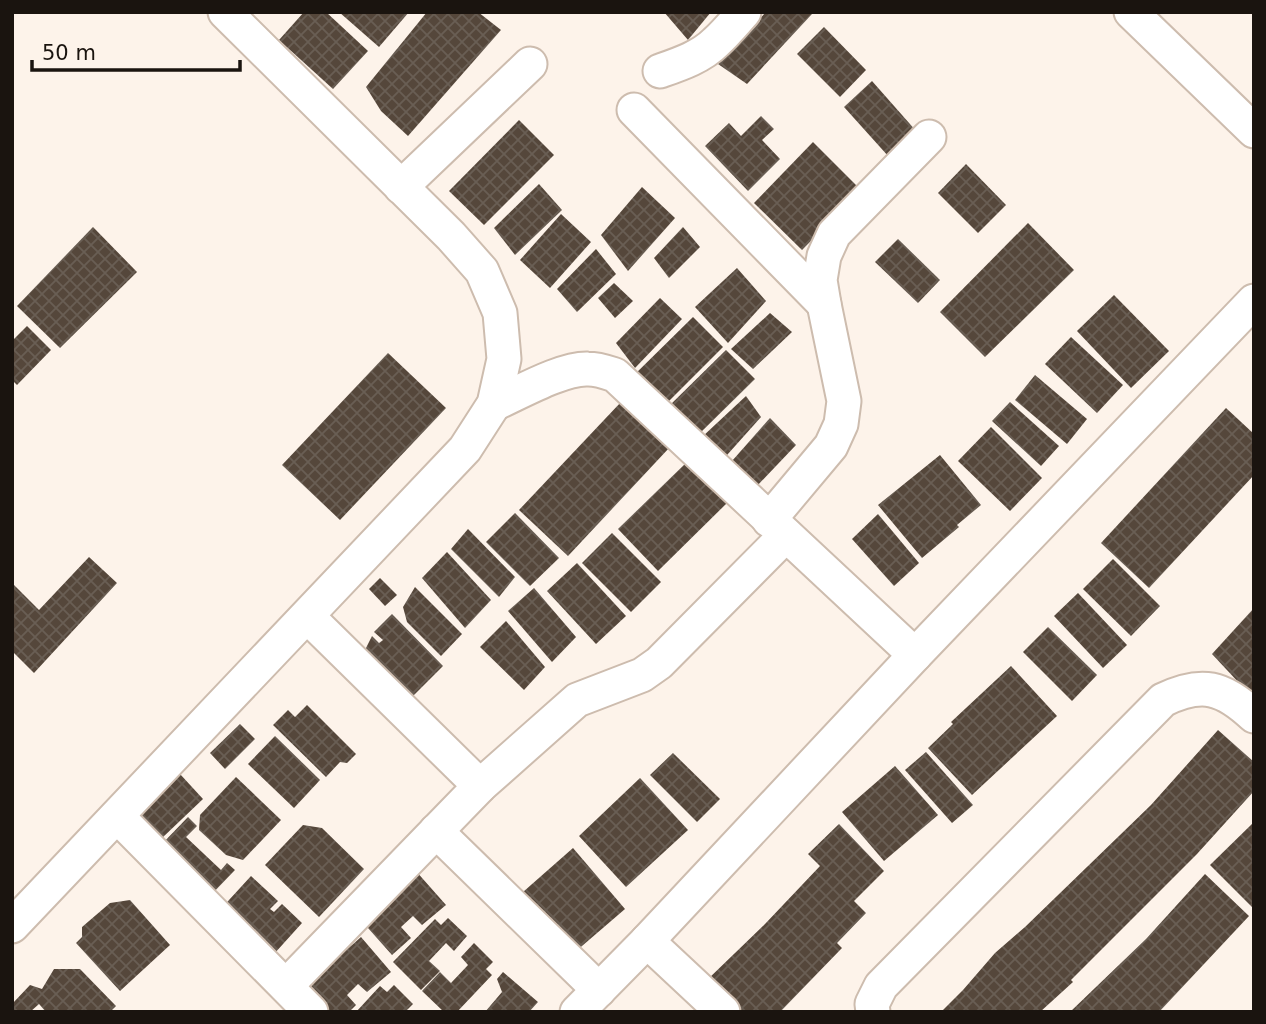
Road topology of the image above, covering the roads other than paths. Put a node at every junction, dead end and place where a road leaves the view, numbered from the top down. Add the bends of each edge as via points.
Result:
1 (225, 12) edge
2 (744, 12) edge
3 (1131, 12) edge
4 (530, 64) dead end
5 (660, 71) dead end
6 (634, 110) dead end
7 (1254, 131) edge
8 (929, 137) dead end
9 (401, 187) junction
10 (1254, 301) edge
11 (824, 304) junction
12 (494, 404) junction
13 (778, 527) junction
14 (307, 616) junction
15 (915, 655) junction
16 (1254, 716) edge
17 (480, 786) junction
18 (117, 816) junction
19 (436, 831) junction
20 (12, 926) edge
21 (647, 941) junction
22 (286, 986) junction
23 (588, 1001) edge
24 (311, 1012) edge
25 (723, 1012) edge
26 (873, 1012) edge

1 - 9 street
2 - 5 street via 703,52
3 - 7 street
4 - 9 street
6 - 11 street
8 - 11 street via 834,234 820,280
9 - 12 street via 482,271 500,313 504,359
10 - 15 street
11 - 13 street via 844,401 841,424
12 - 13 street via 572,370 615,375
12 - 14 street via 465,449
13 - 15 street
13 - 17 street via 659,663 642,675 577,700
14 - 17 street
14 - 18 street
15 - 21 street
16 - 26 street via 1223,693 1202,688 1163,700 881,986
17 - 19 street
18 - 20 street
18 - 22 street
19 - 22 street
19 - 23 street
21 - 23 street
21 - 25 street
22 - 24 street

